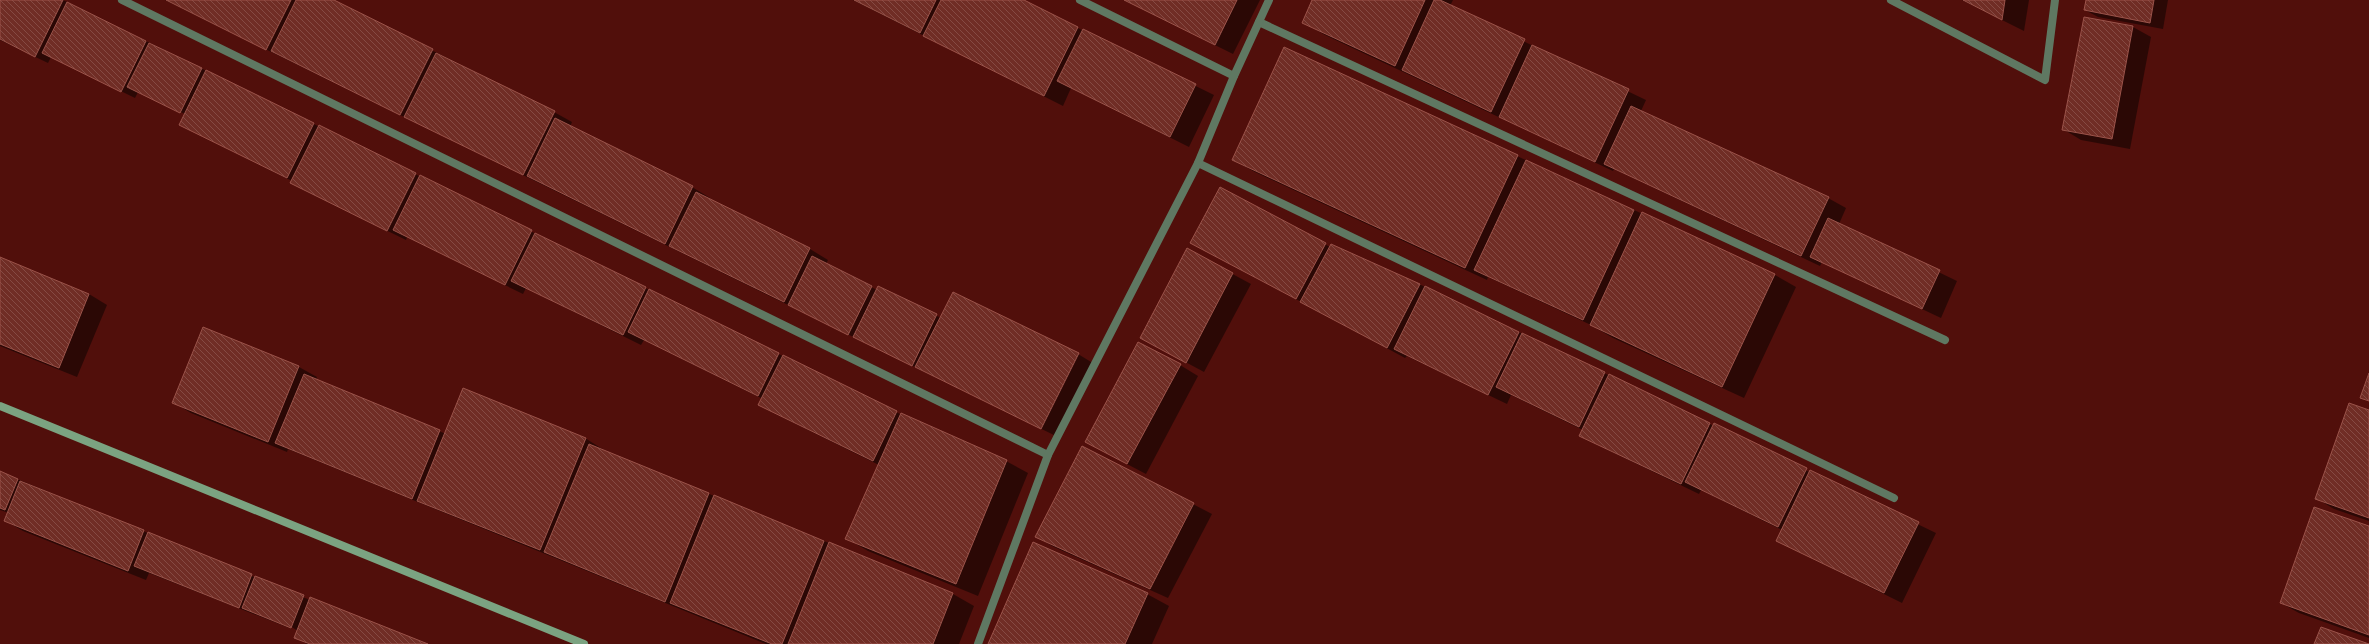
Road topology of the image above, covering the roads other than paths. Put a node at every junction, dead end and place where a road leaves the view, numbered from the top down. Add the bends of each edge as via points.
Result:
1 (122, 0) edge
2 (1080, 0) edge
3 (1269, 0) edge
4 (1891, 0) edge
5 (2055, 0) edge
6 (1259, 22) junction
7 (1234, 76) junction
8 (1198, 163) junction
9 (1945, 340) dead end
10 (0, 406) edge
11 (1048, 455) junction
12 (1894, 498) dead end
13 (584, 644) edge
14 (978, 644) edge

1 - 11 street
2 - 7 street
3 - 6 street
4 - 5 street via 2045,80
6 - 7 street
6 - 9 street
7 - 8 street
8 - 11 street
8 - 12 street
10 - 13 main road
11 - 14 street

